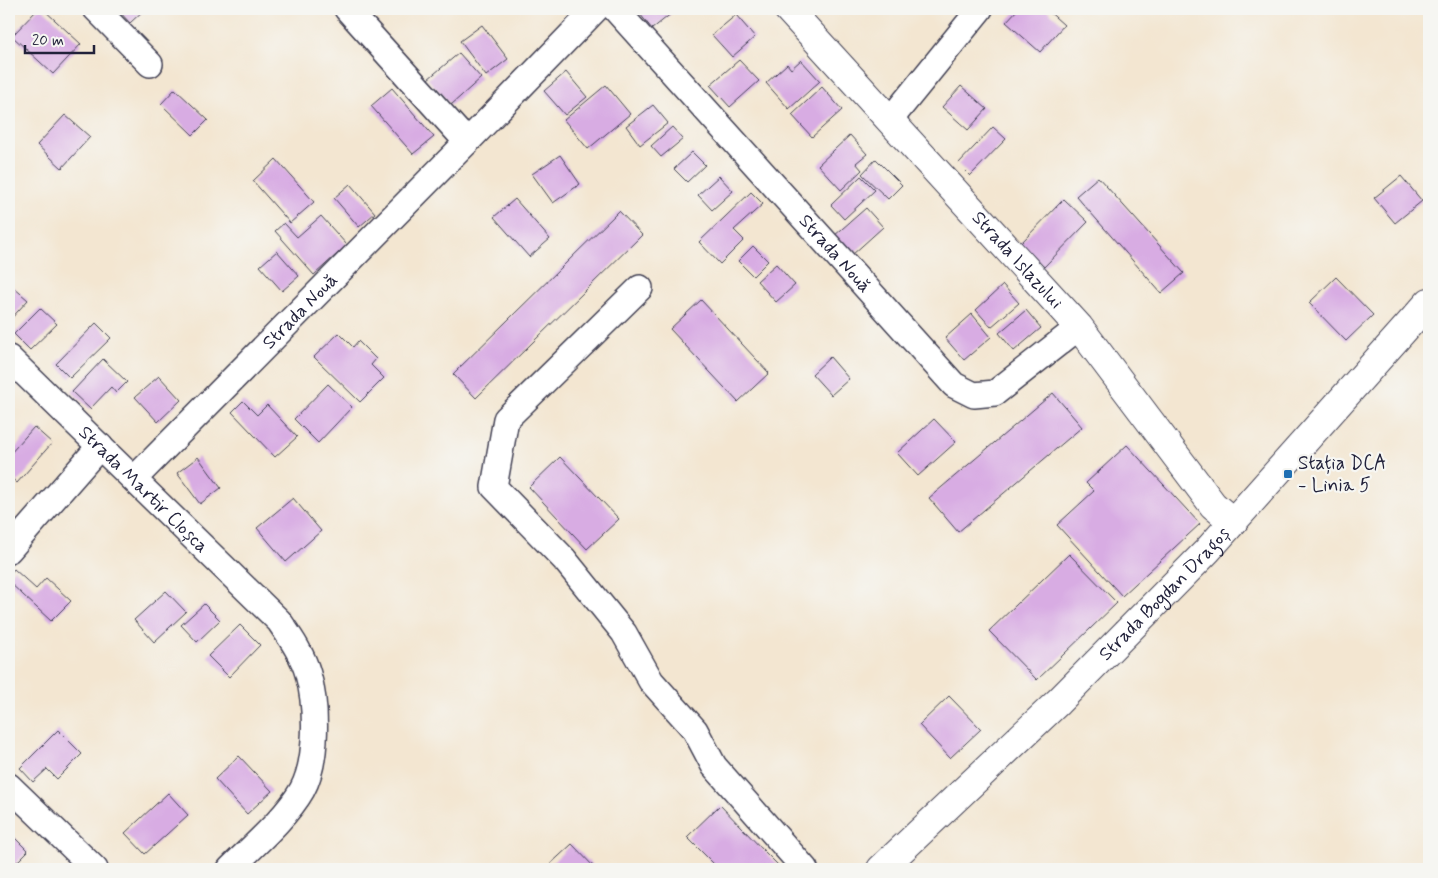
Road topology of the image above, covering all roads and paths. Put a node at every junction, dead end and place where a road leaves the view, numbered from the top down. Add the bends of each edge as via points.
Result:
1 (96, 9) edge
2 (347, 9) edge
3 (596, 9) edge
4 (615, 9) edge
5 (788, 9) edge
6 (980, 9) edge
7 (150, 64) dead end
8 (890, 120) junction
9 (467, 142) junction
10 (640, 288) dead end
11 (1429, 302) edge
12 (1079, 327) junction
13 (9, 358) edge
14 (100, 446) junction
15 (134, 479) junction
16 (1233, 522) junction
17 (9, 550) edge
18 (9, 786) edge
19 (95, 869) edge
20 (230, 869) edge
21 (805, 869) edge
22 (881, 869) edge

1 - 7 street
2 - 9 street
3 - 9 street, Strada Nouă
4 - 12 street, Strada Nouă via 954,385 974,395 995,394
5 - 8 main road, Strada Islazului
6 - 8 street
8 - 12 main road, Strada Islazului
9 - 15 street, Strada Nouă
10 - 21 street via 506,419 494,487 564,559 624,633 651,681 695,730 714,766
11 - 16 main road, Strada Bogdan Dragoș
12 - 16 main road, Strada Islazului via 1213,505
13 - 14 street, Strada Martir Cloșca
14 - 15 street, Strada Martir Cloșca
14 - 17 street
15 - 20 street, Strada Martir Cloșca via 279,620 308,673 314,729 310,771 290,808
16 - 22 main road, Strada Bogdan Dragoș via 1058,702
18 - 19 street

